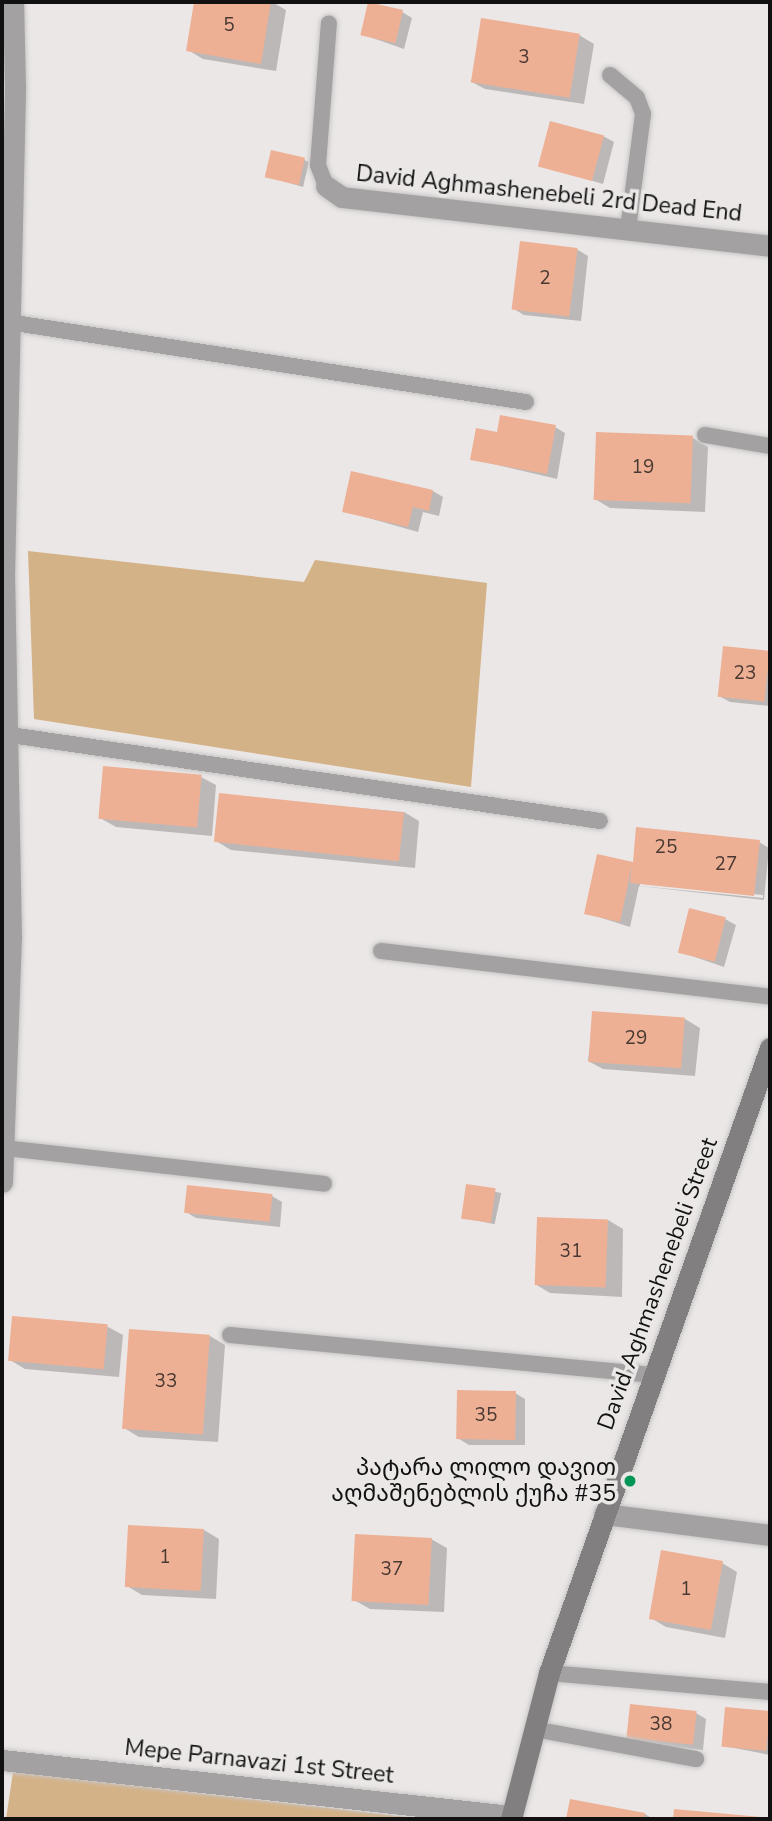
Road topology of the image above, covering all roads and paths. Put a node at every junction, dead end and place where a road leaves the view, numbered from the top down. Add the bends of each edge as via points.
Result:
1 (13, 2) edge
2 (330, 23) dead end
3 (610, 75) dead end
4 (326, 186) joint
5 (628, 230) junction
6 (770, 246) edge
7 (8, 321) junction
8 (526, 402) dead end
9 (705, 435) dead end
10 (770, 446) edge
11 (9, 735) junction
12 (600, 821) dead end
13 (381, 951) dead end
14 (770, 997) edge
15 (770, 1048) edge
16 (4, 1148) edge
17 (2, 1182) edge
18 (324, 1184) dead end
19 (230, 1335) dead end
20 (653, 1376) junction
21 (604, 1514) junction
22 (770, 1535) edge
23 (549, 1673) junction
24 (770, 1692) edge
25 (534, 1729) junction
26 (696, 1759) dead end
27 (2, 1760) edge
28 (511, 1818) edge

1 - 7 street
2 - 4 lane via 318,165
3 - 5 lane via 637,98 643,114
4 - 5 street, David Aghmashenebeli 2rd Dead End via 342,197
5 - 6 street, David Aghmashenebeli 2rd Dead End
7 - 8 lane
7 - 11 street via 4,576
9 - 10 lane
11 - 12 lane
11 - 16 street via 11,937
13 - 14 lane
15 - 20 street, David Aghmashenebeli Street
16 - 17 street
16 - 18 lane
19 - 20 lane
20 - 21 street, David Aghmashenebeli Street
21 - 22 street
21 - 23 street, David Aghmashenebeli Street
23 - 24 lane
23 - 25 street, David Aghmashenebeli Street
25 - 26 lane
25 - 28 street, David Aghmashenebeli Street
27 - 28 street, Mepe Parnavazi 1st Street

